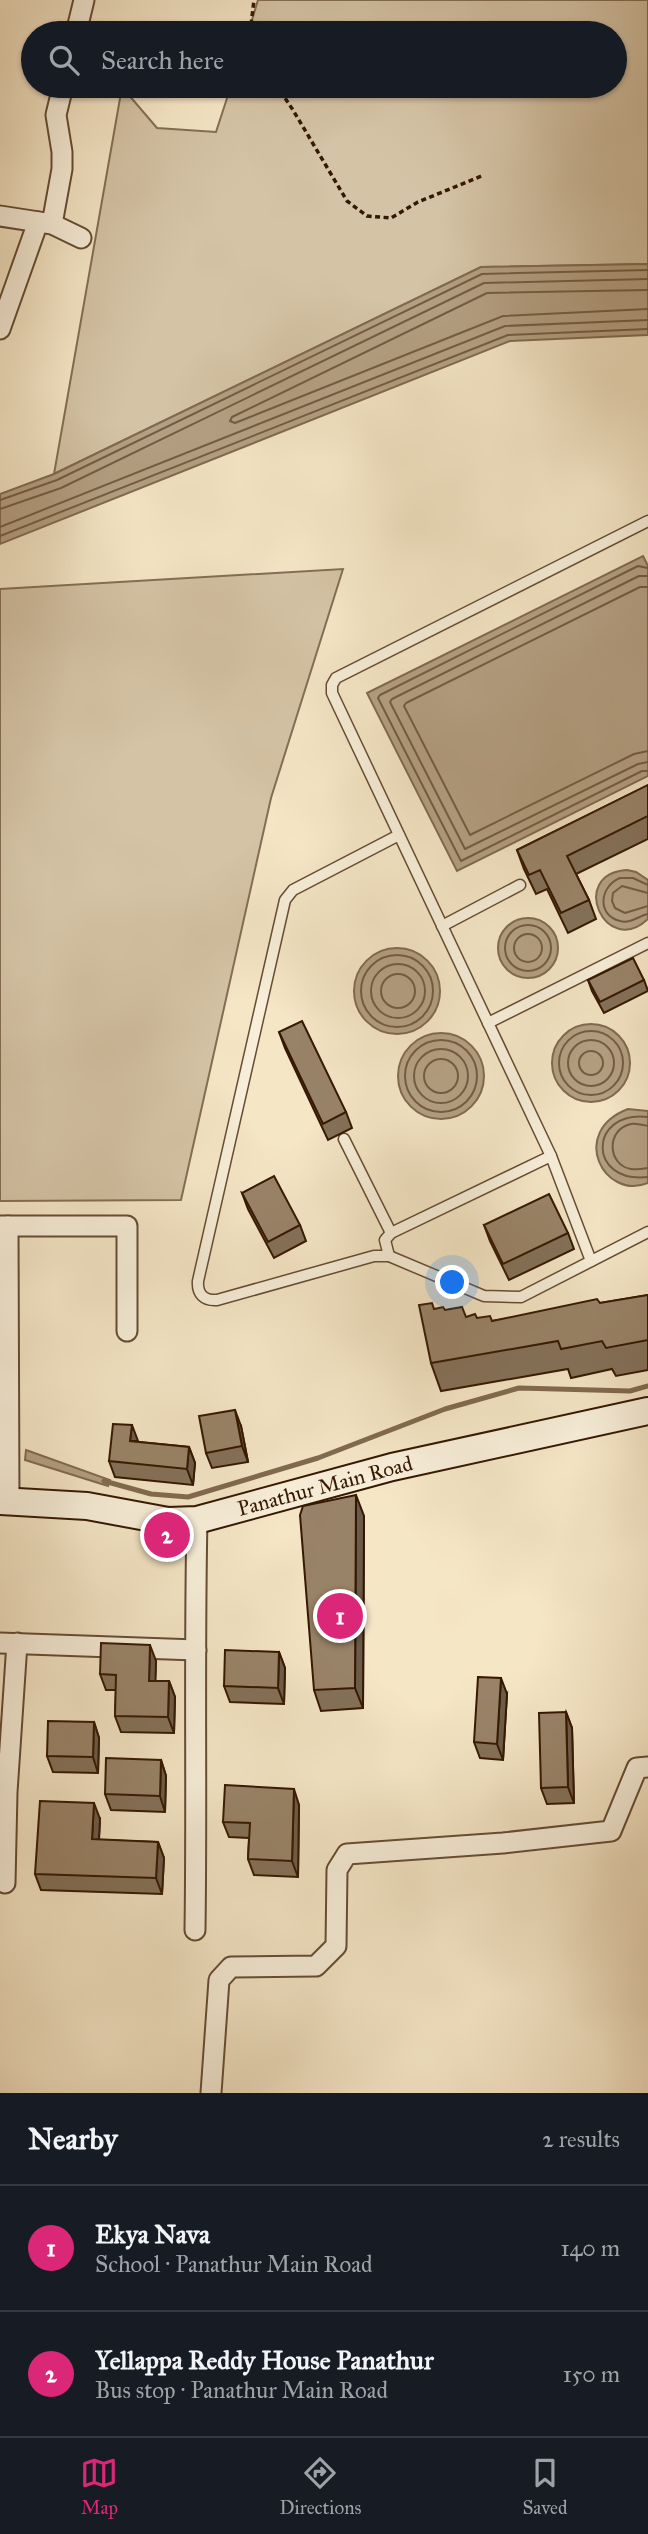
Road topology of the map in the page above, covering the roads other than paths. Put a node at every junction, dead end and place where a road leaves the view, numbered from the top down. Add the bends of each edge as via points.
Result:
1 (84, 0) edge
2 (79, 21) edge
3 (60, 98) edge
4 (0, 216) edge
5 (45, 223) junction
6 (81, 238) dead end
7 (0, 329) edge
8 (648, 521) edge
9 (399, 835) junction
10 (520, 885) dead end
11 (442, 926) junction
12 (648, 943) edge
13 (488, 1023) junction
14 (344, 1139) dead end
15 (551, 1156) junction
16 (4, 1226) edge
17 (648, 1232) edge
18 (391, 1233) junction
19 (388, 1256) junction
20 (592, 1261) junction
21 (127, 1331) dead end
22 (648, 1411) edge
23 (4, 1501) edge
24 (197, 1520) junction
25 (9, 1643) edge
26 (196, 1650) junction
27 (648, 1767) edge
28 (5, 1883) dead end
29 (195, 1930) dead end
30 (211, 2093) edge

1 - 2 street
3 - 5 street via 56,115 62,169
4 - 5 street
5 - 6 street
5 - 7 street
8 - 9 lane via 336,678 332,693
9 - 11 lane
9 - 19 lane via 293,890 285,900 197,1286 206,1299 217,1300 352,1261
10 - 11 lane
11 - 13 lane
12 - 13 lane
13 - 15 lane
14 - 18 lane
15 - 18 lane
15 - 20 lane
16 - 21 street via 127,1226
16 - 23 street via 9,1449
17 - 20 lane
18 - 19 lane via 386,1240
19 - 20 lane via 484,1296 503,1298 521,1297
22 - 24 street, Panathur Main Road via 392,1467
23 - 24 street, Panathur Main Road via 87,1506 167,1521
24 - 26 street
25 - 26 street
25 - 28 street
26 - 29 street
27 - 30 street via 637,1768 611,1831 347,1854 337,1870 336,1946 316,1966 231,1967 219,1980

